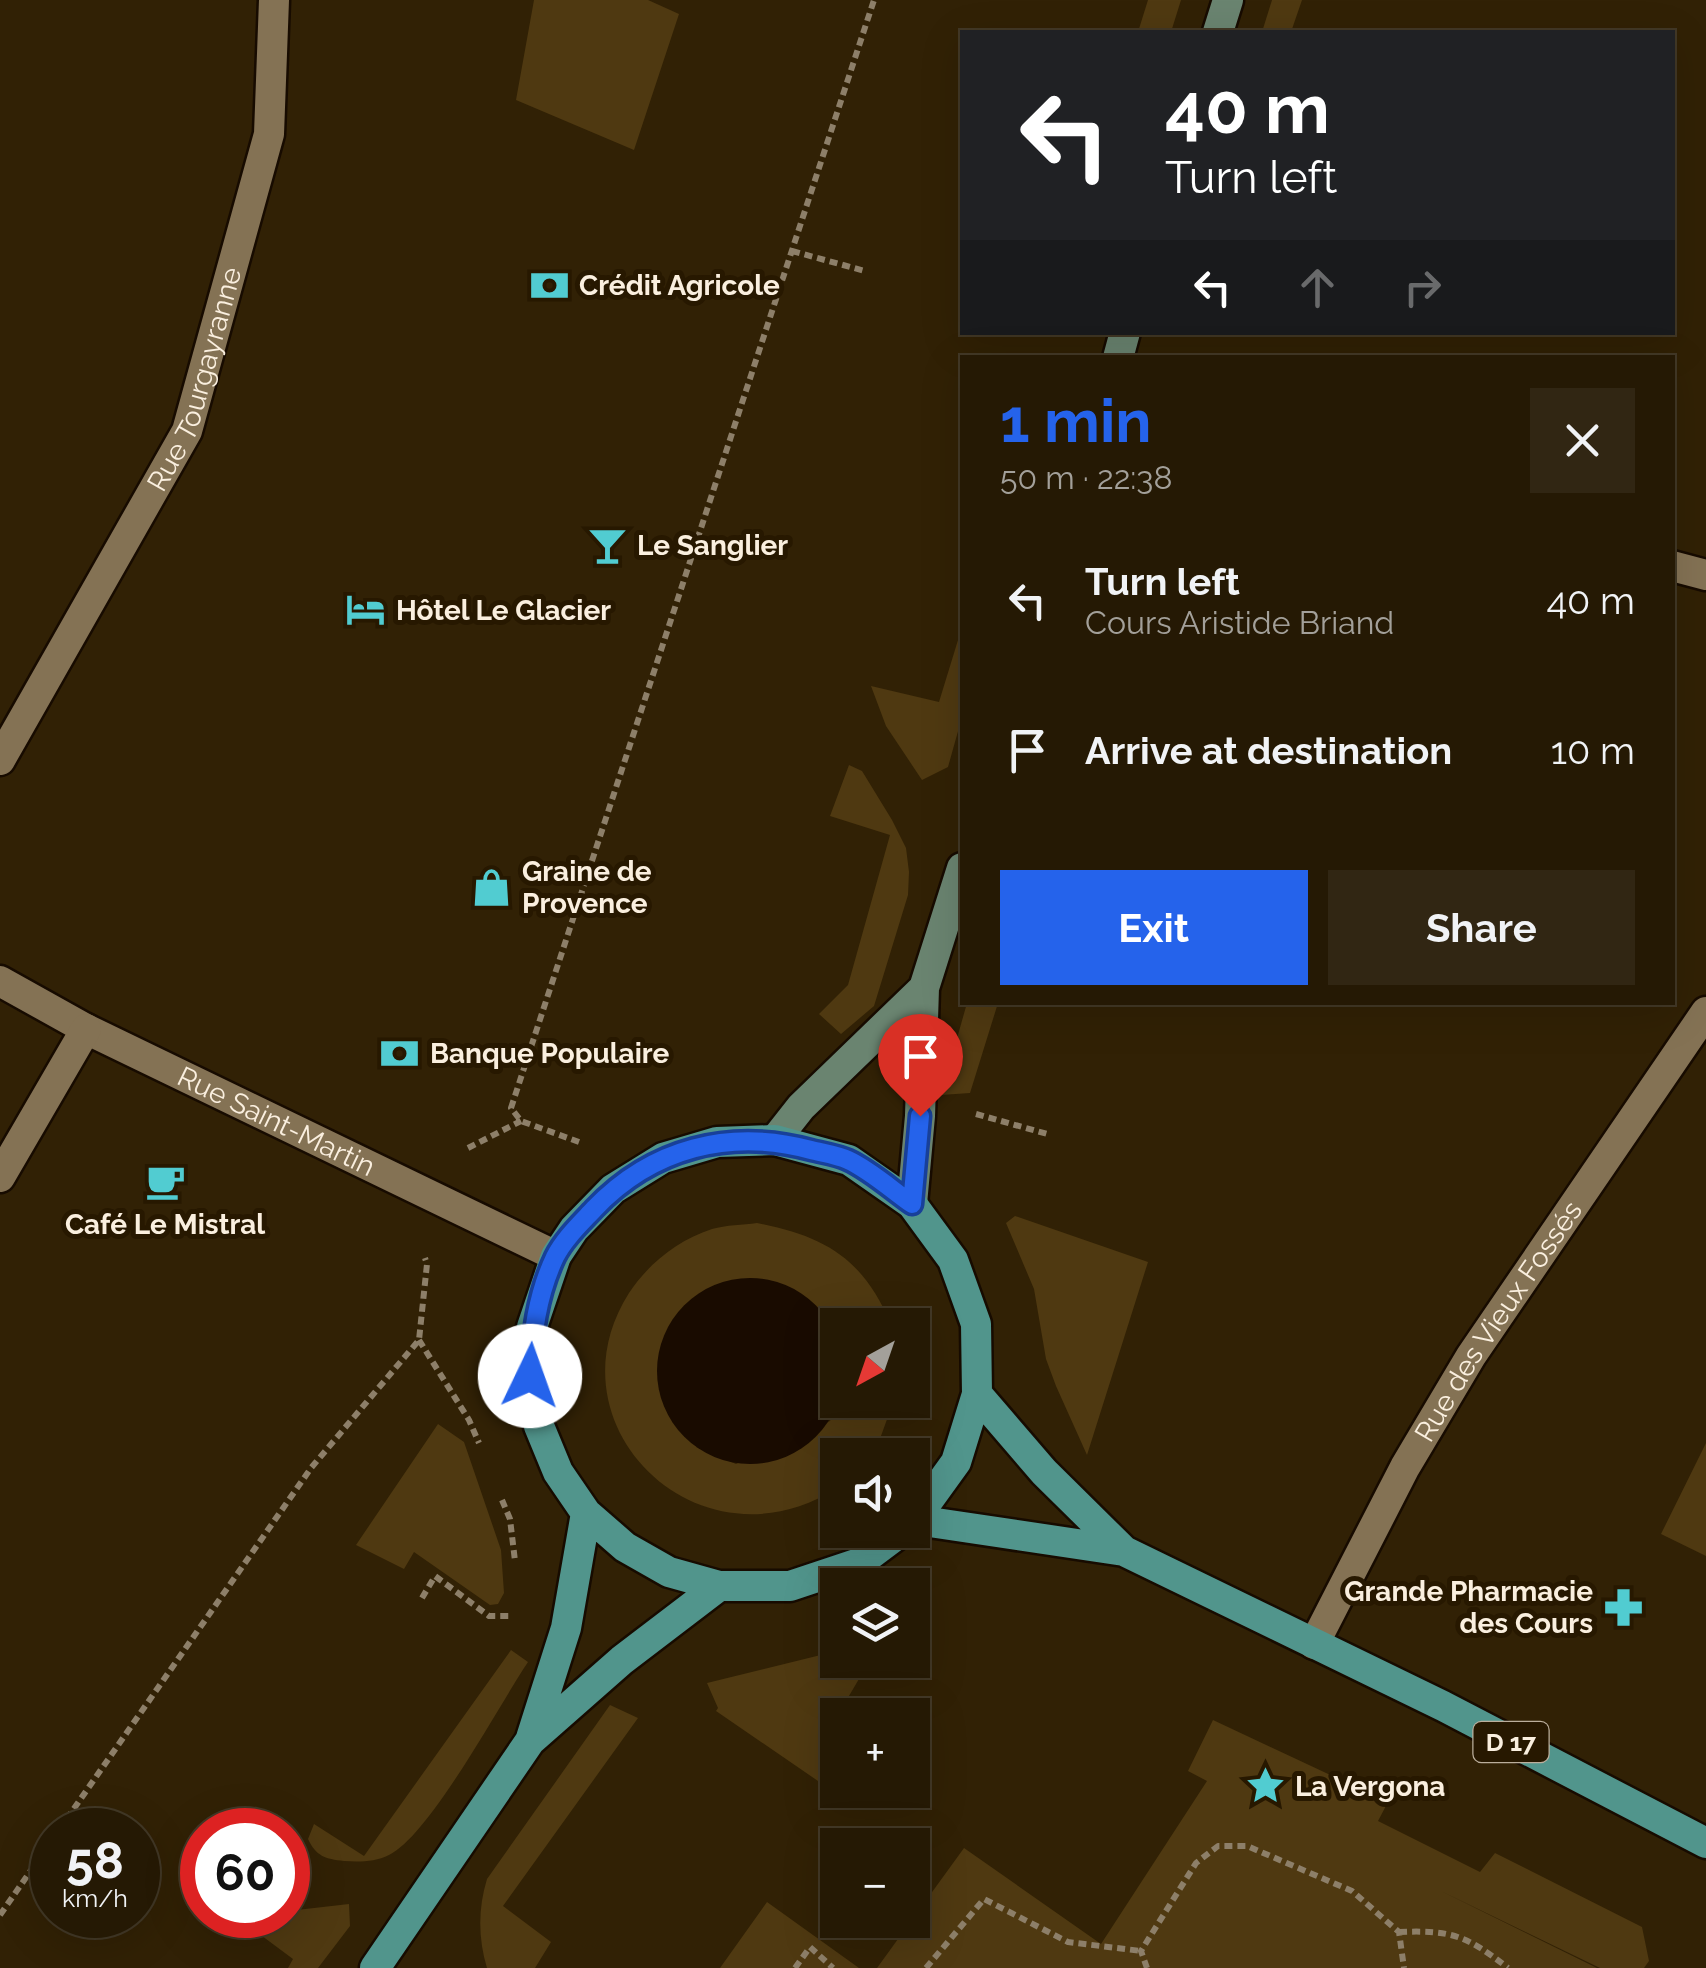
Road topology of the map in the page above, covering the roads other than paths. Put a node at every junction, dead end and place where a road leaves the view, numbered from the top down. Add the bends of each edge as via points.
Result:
1 (274, 0) edge
2 (1228, 0) edge
3 (1219, 30) edge
4 (1675, 567) edge
5 (1706, 576) edge
6 (0, 760) edge
7 (960, 874) edge
8 (0, 980) edge
9 (924, 988) junction
10 (1706, 1012) edge
11 (86, 1029) junction
12 (775, 1140) junction
13 (0, 1177) edge
14 (912, 1204) junction
15 (556, 1256) junction
16 (977, 1394) junction
17 (930, 1498) edge
18 (586, 1513) junction
19 (930, 1526) edge
20 (879, 1548) edge
21 (1124, 1551) junction
22 (718, 1586) junction
23 (1314, 1644) junction
24 (530, 1741) junction
25 (1706, 1843) edge
26 (375, 1968) edge

1 - 6 street, Rue Tourgayranne via 268,134 188,431
2 - 3 main road
4 - 5 street
7 - 9 main road
8 - 11 street, Rue Saint-Martin
9 - 12 main road via 800,1107
9 - 14 main road
10 - 23 street, Rue des Vieux Fossés via 1471,1356
11 - 13 street
11 - 15 street, Rue Saint-Martin
12 - 14 main road via 848,1160
12 - 15 main road via 717,1142 663,1158 613,1188
14 - 16 main road via 953,1260 976,1324
15 - 18 main road via 532,1328 530,1376 539,1426 558,1472
16 - 17 main road via 956,1462
16 - 21 main road, D 17
18 - 22 main road via 654,1564
18 - 24 main road via 566,1628
19 - 21 main road, D 17
20 - 22 main road via 859,1563 790,1586
21 - 23 main road, D 17
22 - 24 main road
23 - 25 main road, D 17
24 - 26 main road

